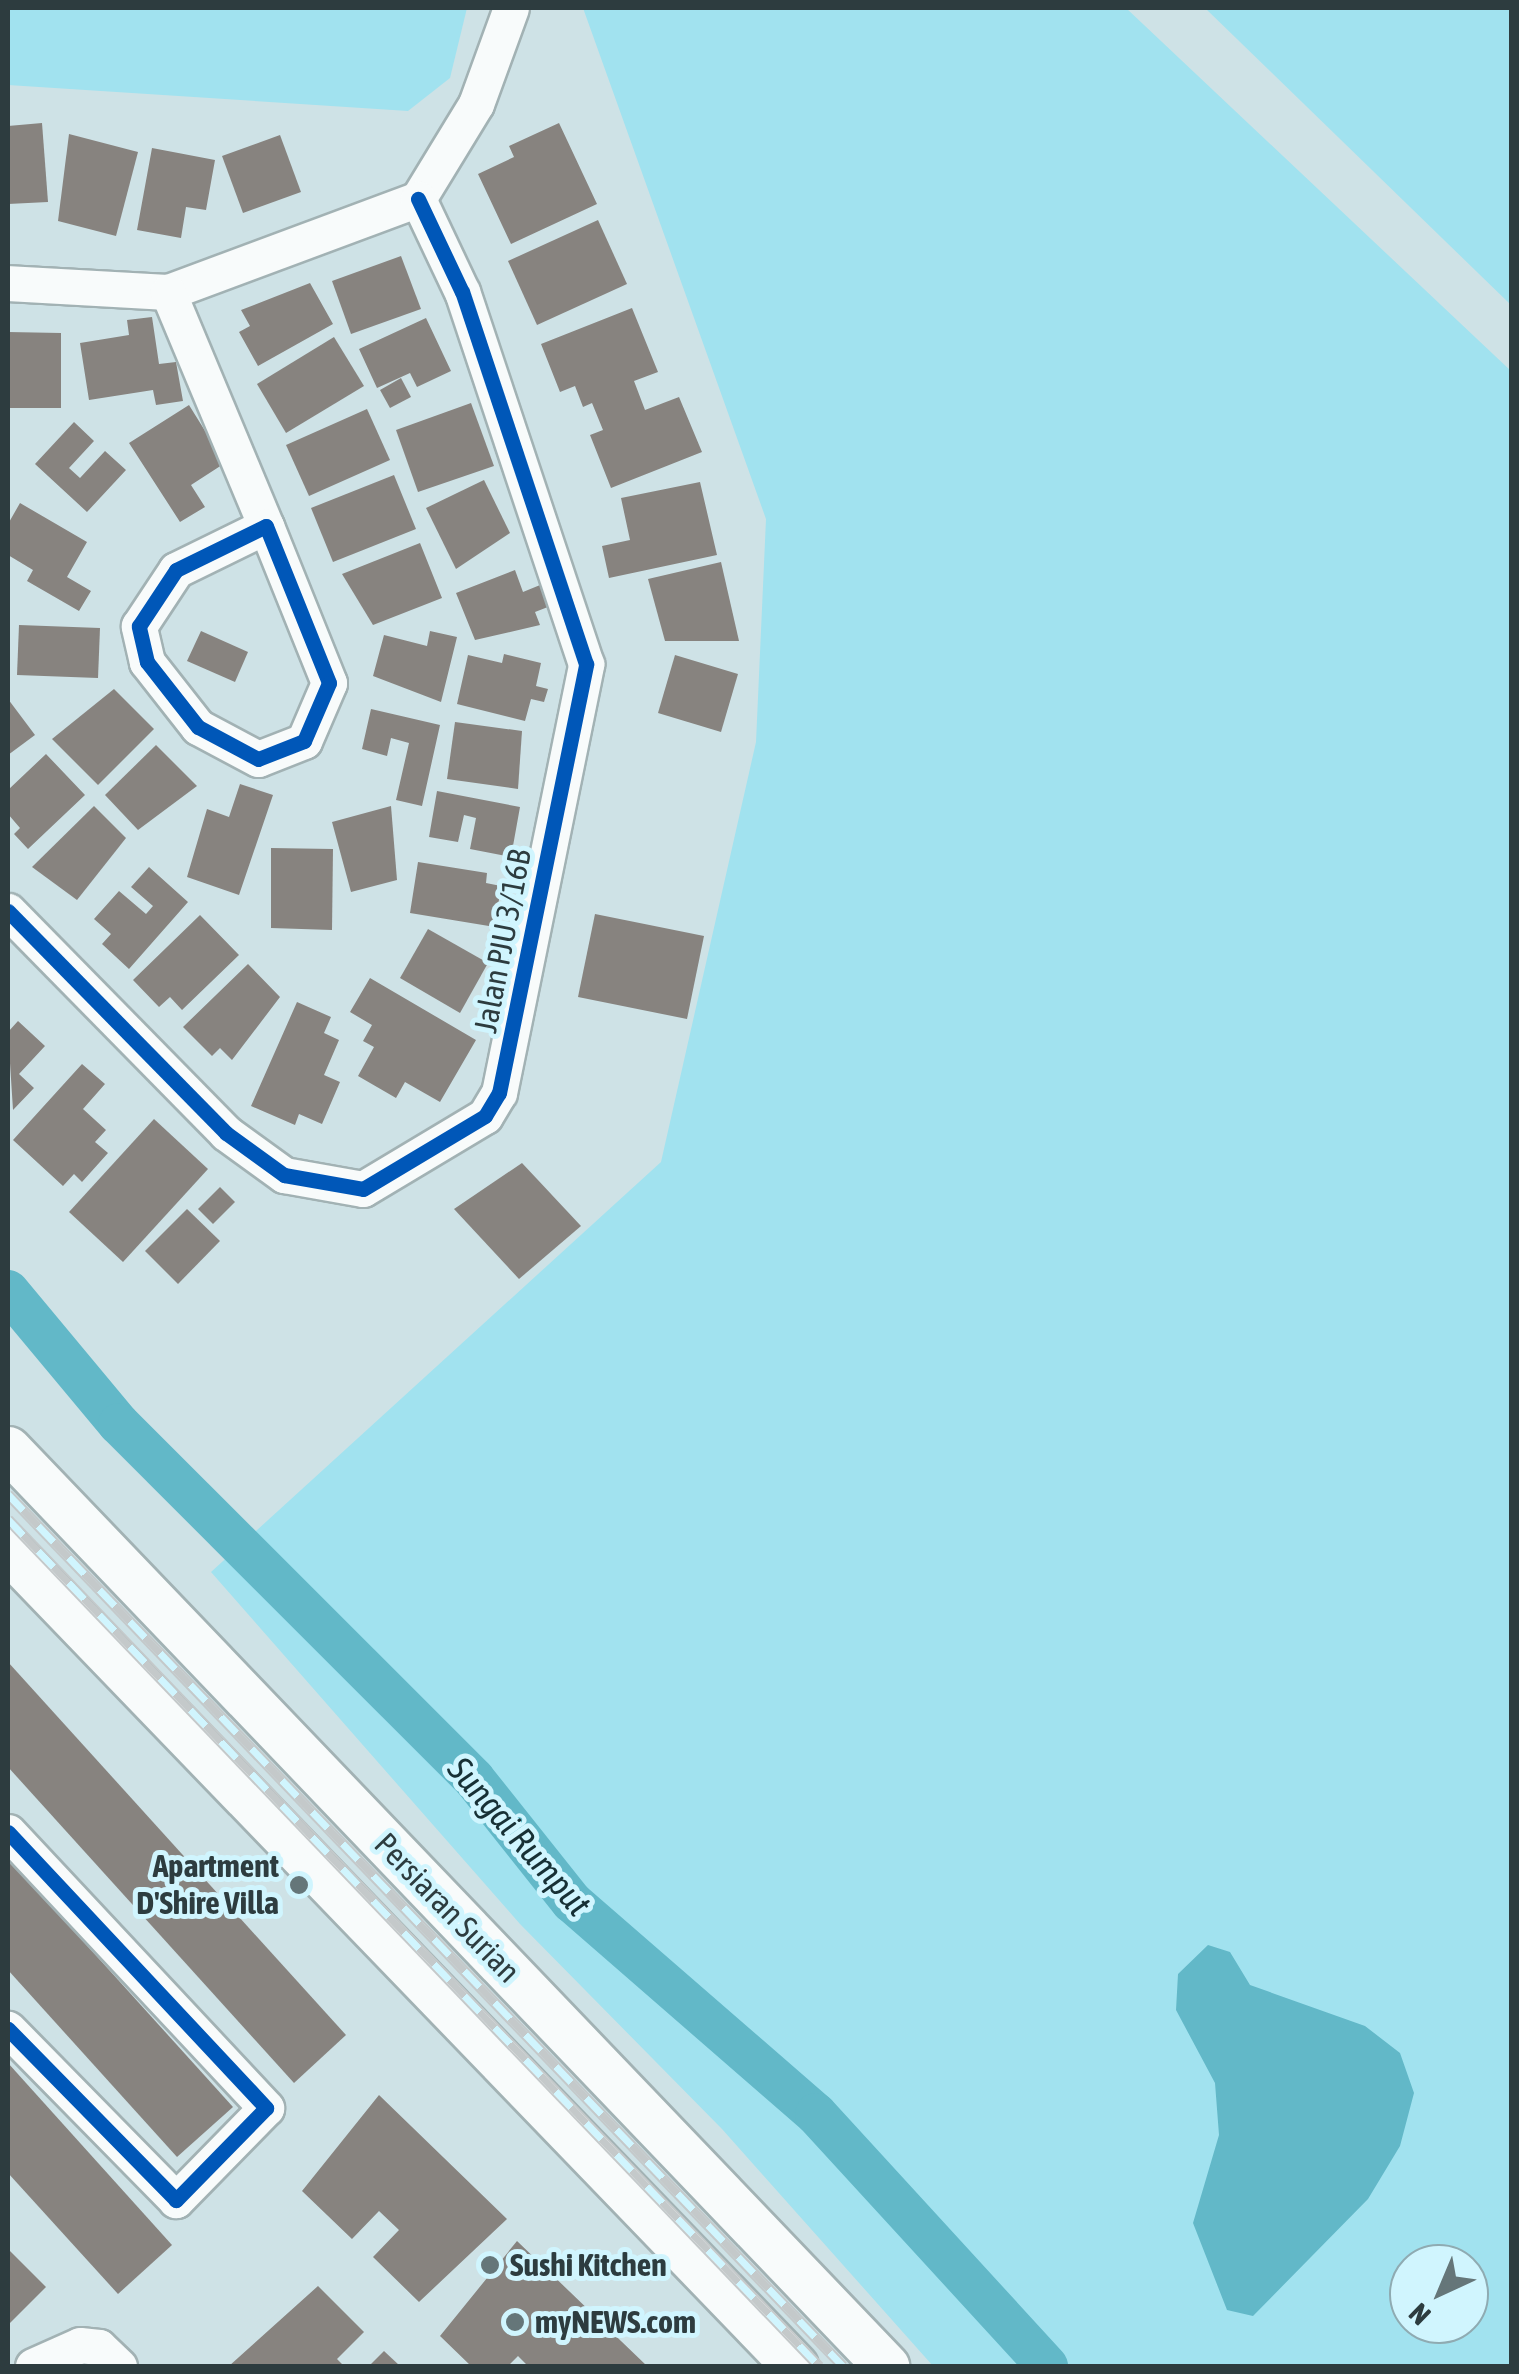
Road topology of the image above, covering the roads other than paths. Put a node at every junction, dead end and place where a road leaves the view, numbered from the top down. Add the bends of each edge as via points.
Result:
1 (511, 8) edge
2 (418, 199) junction
3 (8, 284) edge
4 (168, 292) junction
5 (266, 526) junction
6 (8, 911) edge
7 (8, 1449) edge
8 (8, 1550) edge
9 (8, 1832) edge
10 (8, 2028) edge
11 (32, 2366) edge
12 (118, 2366) edge
13 (795, 2366) edge
14 (886, 2366) edge

1 - 2 street via 476,104
2 - 4 street
2 - 6 street, Jalan PJU 3/16B via 462,292 586,664 499,1094 485,1116 363,1189 284,1175 226,1133
3 - 4 street
4 - 5 street
5 - 5 street via 329,683 304,741 258,759 198,727 147,662 138,626 176,570
7 - 14 main road, Persiaran Surian
8 - 13 main road, Persiaran Surian
9 - 10 street via 266,2108 176,2200
11 - 12 street via 80,2344 99,2347

